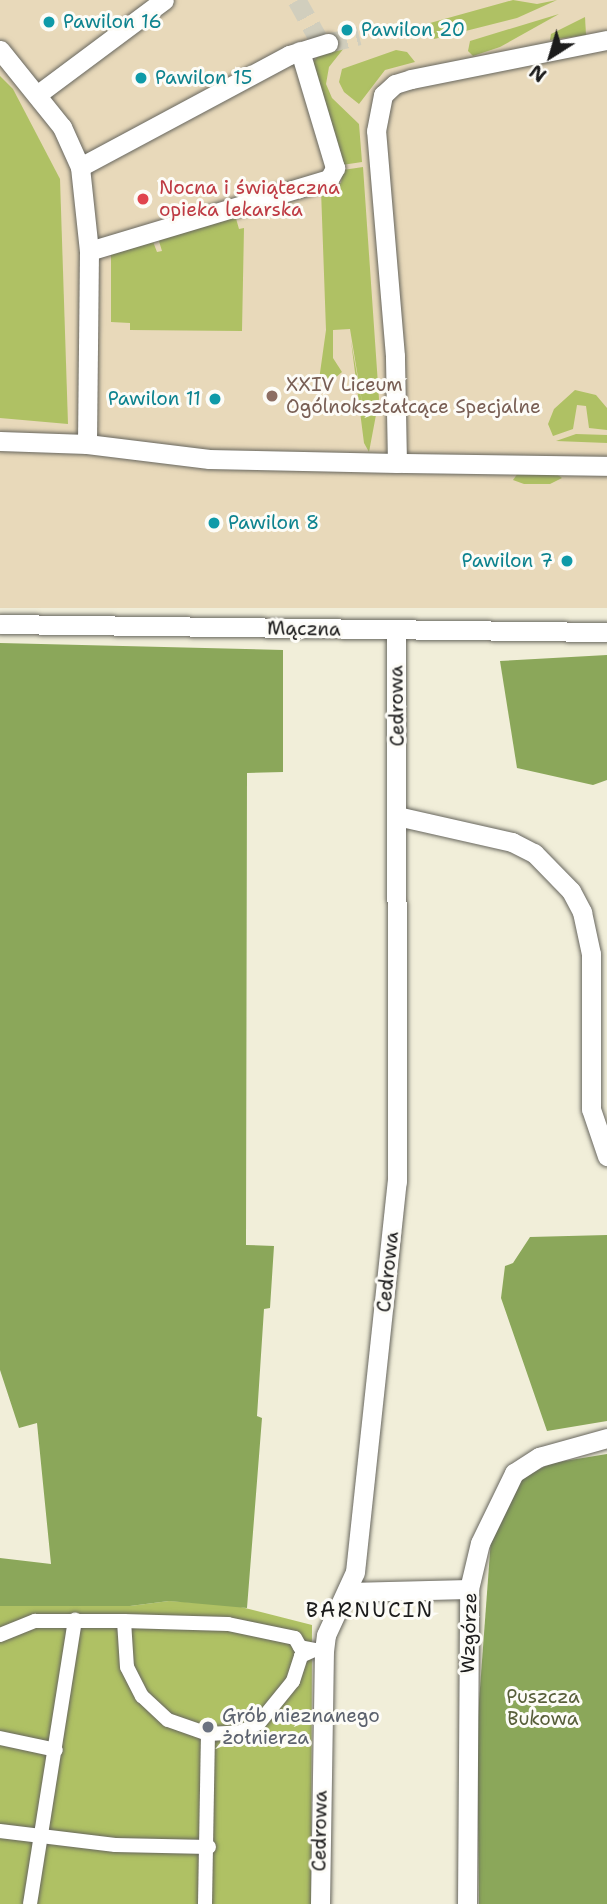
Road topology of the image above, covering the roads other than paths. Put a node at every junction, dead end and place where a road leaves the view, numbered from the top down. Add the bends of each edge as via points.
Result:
1 (164, 0) edge
2 (607, 40) edge
3 (322, 42) tunnel mouth
4 (0, 50) edge
5 (300, 51) junction
6 (38, 94) junction
7 (80, 167) junction
8 (89, 251) junction
9 (0, 441) edge
10 (87, 444) junction
11 (397, 463) junction
12 (607, 466) edge
13 (0, 624) edge
14 (607, 632) edge
15 (396, 633) junction
16 (397, 816) junction
17 (599, 973) edge
18 (607, 1156) edge
19 (607, 1438) edge
20 (469, 1588) junction
21 (348, 1592) junction
22 (75, 1620) junction
23 (124, 1621) junction
24 (0, 1635) edge
25 (319, 1650) junction
26 (208, 1734) junction
27 (1, 1738) edge
28 (56, 1750) junction
29 (0, 1831) edge
30 (43, 1839) junction
31 (209, 1847) junction
32 (30, 1904) edge
33 (205, 1904) edge
34 (320, 1904) edge
35 (467, 1904) edge

1 - 6 street
2 - 11 street via 411,79 395,84 383,95 376,123 396,356
3 - 5 street
4 - 6 street
5 - 7 street
5 - 8 street via 335,168 329,179
6 - 7 street via 62,127
7 - 8 street
8 - 10 street
9 - 10 street
10 - 11 street via 209,459
11 - 12 street
13 - 15 street, Mączna
14 - 15 street, Mączna
15 - 16 street, Cedrowa
16 - 17 street via 482,833 534,853 571,891 582,912
16 - 21 street, Cedrowa via 397,1182 370,1454 355,1572
17 - 18 street via 591,1109
19 - 20 street, Wzgórze via 539,1457 514,1473 493,1509
20 - 21 street
20 - 35 street, Wzgórze
21 - 25 street, Cedrowa
22 - 23 street
22 - 24 street via 35,1621
22 - 28 street
23 - 25 street via 228,1624 295,1638 300,1647
23 - 26 street via 127,1667 142,1696 168,1720
25 - 26 street via 301,1656 293,1681 259,1723 241,1732
25 - 34 street, Cedrowa
26 - 31 street
27 - 28 street
28 - 30 street
29 - 30 street
30 - 31 street
30 - 32 street
31 - 33 street

